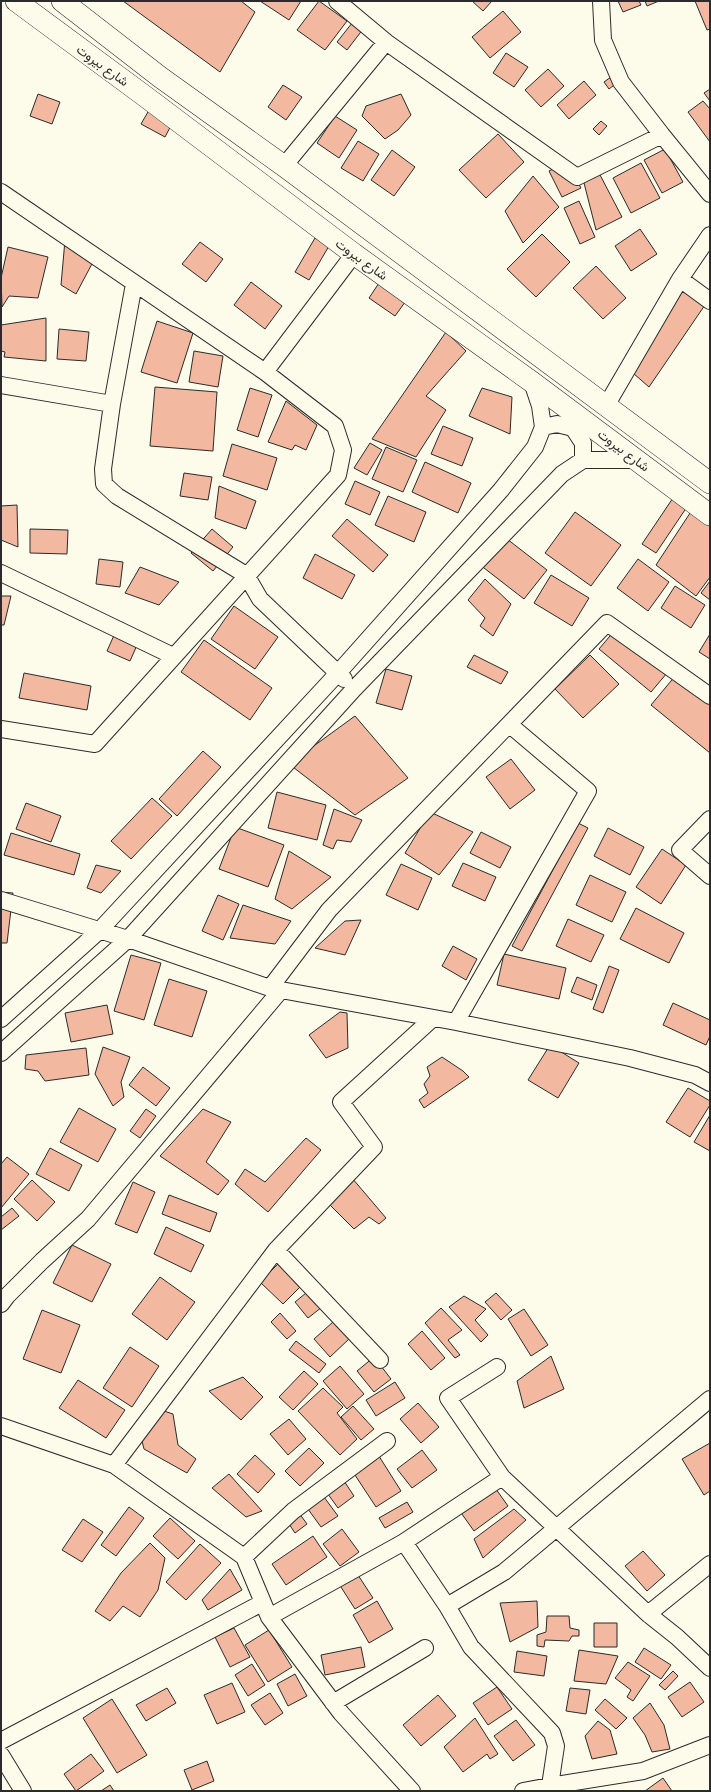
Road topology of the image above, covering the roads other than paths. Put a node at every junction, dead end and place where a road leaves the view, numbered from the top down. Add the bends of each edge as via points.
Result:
1 (16, 1) edge
2 (336, 1) edge
3 (601, 1) edge
4 (72, 4) edge
5 (386, 42) junction
6 (160, 77) junction
7 (146, 97) junction
8 (662, 135) junction
9 (284, 166) junction
10 (1, 192) edge
11 (710, 194) edge
12 (710, 235) edge
13 (354, 254) junction
14 (680, 279) junction
15 (134, 284) junction
16 (710, 301) edge
17 (265, 372) junction
18 (532, 382) junction
19 (1, 385) edge
20 (112, 404) junction
21 (606, 406) junction
22 (544, 427) junction
23 (583, 460) junction
24 (636, 460) junction
25 (710, 482) edge
26 (710, 515) edge
27 (1, 573) edge
28 (246, 575) junction
29 (173, 656) junction
30 (338, 673) junction
31 (354, 689) junction
32 (710, 696) edge
33 (510, 725) junction
34 (1, 729) edge
35 (710, 819) edge
36 (710, 876) edge
37 (1, 900) edge
38 (99, 931) junction
39 (128, 939) junction
40 (276, 989) junction
41 (433, 1018) junction
42 (1, 1020) edge
43 (456, 1022) junction
44 (1, 1053) edge
45 (710, 1083) edge
46 (276, 1250) junction
47 (1, 1304) edge
48 (380, 1360) dead end
49 (497, 1367) dead end
50 (710, 1399) edge
51 (2, 1428) edge
52 (387, 1442) dead end
53 (114, 1465) junction
54 (502, 1477) junction
55 (558, 1528) junction
56 (404, 1542) junction
57 (244, 1557) junction
58 (710, 1564) edge
59 (262, 1603) junction
60 (447, 1606) junction
61 (648, 1614) junction
62 (270, 1617) junction
63 (425, 1648) dead end
64 (710, 1668) edge
65 (333, 1703) junction
66 (1, 1741) edge
67 (710, 1745) edge
68 (1, 1755) edge
69 (550, 1786) junction
70 (23, 1791) edge
71 (412, 1791) edge
72 (523, 1791) edge

1 - 7 main road, شارع بيروت
2 - 5 street
3 - 8 street via 603,40 621,82
4 - 6 main road, شارع بيروت
5 - 8 street via 577,177
5 - 9 street
6 - 7 main road
6 - 9 main road, شارع بيروت
7 - 13 main road, شارع بيروت
8 - 11 street
9 - 21 main road, شارع بيروت
10 - 15 street
12 - 14 street
13 - 17 street
13 - 18 main road, شارع بيروت
14 - 16 street
14 - 21 street
15 - 17 street
15 - 20 street
17 - 28 street via 334,426 342,450 338,475
18 - 22 street
18 - 24 main road, شارع بيروت
19 - 20 street
20 - 28 street via 103,470 104,484 117,496
21 - 25 main road, شارع بيروت
22 - 23 street via 557,424 573,428 583,443
22 - 30 street via 535,447 500,490
23 - 24 street
23 - 31 street via 562,474
24 - 26 main road, شارع بيروت
27 - 29 street
28 - 29 street
28 - 30 street via 260,599
29 - 34 street via 95,744
30 - 31 street
30 - 38 street
31 - 39 street
32 - 33 street via 607,623
33 - 40 street via 329,910
33 - 43 street via 588,791
35 - 36 street via 680,850
37 - 38 street
38 - 39 street
38 - 42 street
39 - 40 street
39 - 44 street
40 - 41 street
40 - 47 street via 88,1219 6,1296
41 - 43 street
41 - 46 street via 341,1102 374,1147
43 - 45 street via 630,1058 695,1075
46 - 48 street
46 - 53 street
49 - 54 street via 448,1398
50 - 55 street
51 - 53 street
52 - 57 street via 293,1511
53 - 57 street
54 - 55 street
54 - 56 street
55 - 60 street via 504,1572
55 - 61 street
56 - 60 street
56 - 62 street
57 - 59 street
58 - 61 street
59 - 62 street
59 - 66 street
60 - 69 street via 471,1647 552,1733 556,1746
61 - 64 street
62 - 65 street
63 - 65 street
65 - 71 street
67 - 69 street via 643,1772
68 - 70 street
69 - 72 street

